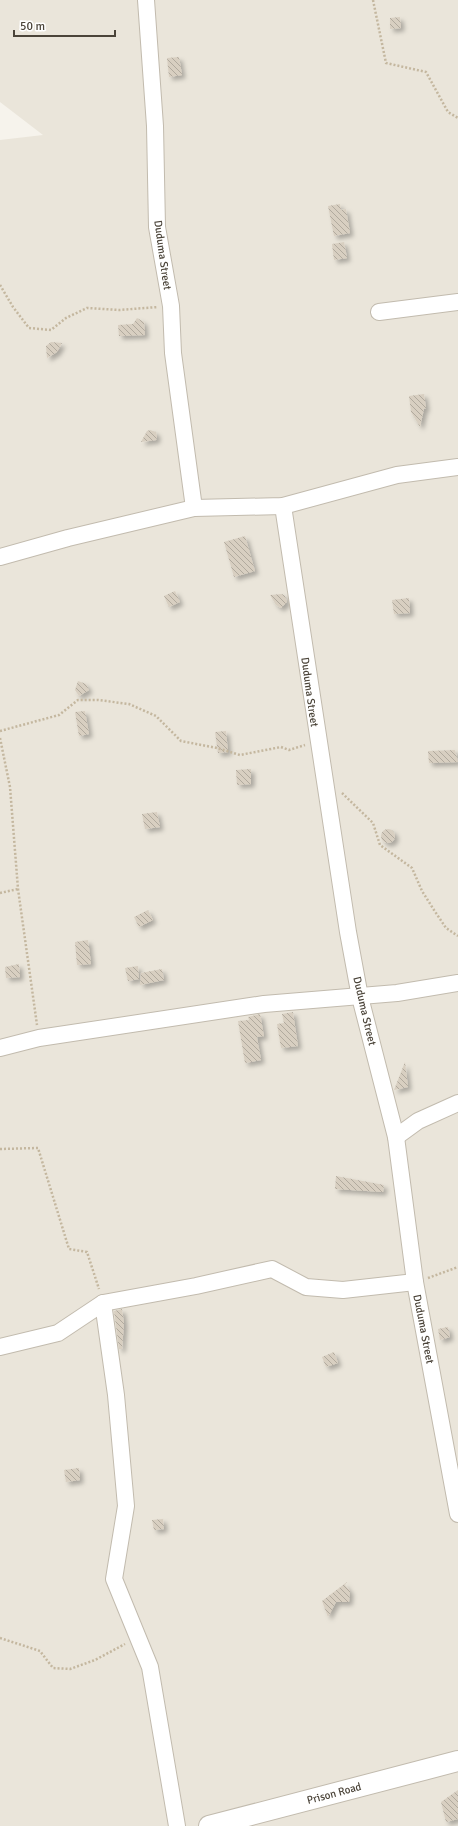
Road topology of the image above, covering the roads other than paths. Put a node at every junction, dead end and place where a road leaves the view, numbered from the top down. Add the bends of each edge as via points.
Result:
1 (146, 0) edge
2 (458, 302) edge
3 (379, 312) dead end
4 (458, 467) edge
5 (282, 506) junction
6 (194, 508) junction
7 (0, 557) edge
8 (458, 983) edge
9 (360, 996) junction
10 (0, 1048) edge
11 (458, 1103) edge
12 (396, 1136) junction
13 (415, 1282) junction
14 (103, 1303) junction
15 (0, 1347) edge
16 (458, 1514) edge
17 (458, 1761) edge
18 (178, 1826) edge
19 (209, 1826) edge

1 - 6 street, Duduma Street via 155,126 157,227 170,306 173,353
2 - 3 street
4 - 5 street via 397,475
5 - 6 street
5 - 9 street, Duduma Street
6 - 7 street
8 - 9 street via 396,994
9 - 10 street via 264,1004 39,1038
9 - 12 street, Duduma Street
11 - 12 street via 418,1121
12 - 13 street, Duduma Street
13 - 14 street via 342,1290 306,1287 272,1268 196,1286
13 - 16 street, Duduma Street
14 - 15 street via 58,1334
14 - 18 street via 116,1394 126,1506 114,1579 150,1667
17 - 19 street, Prison Road

